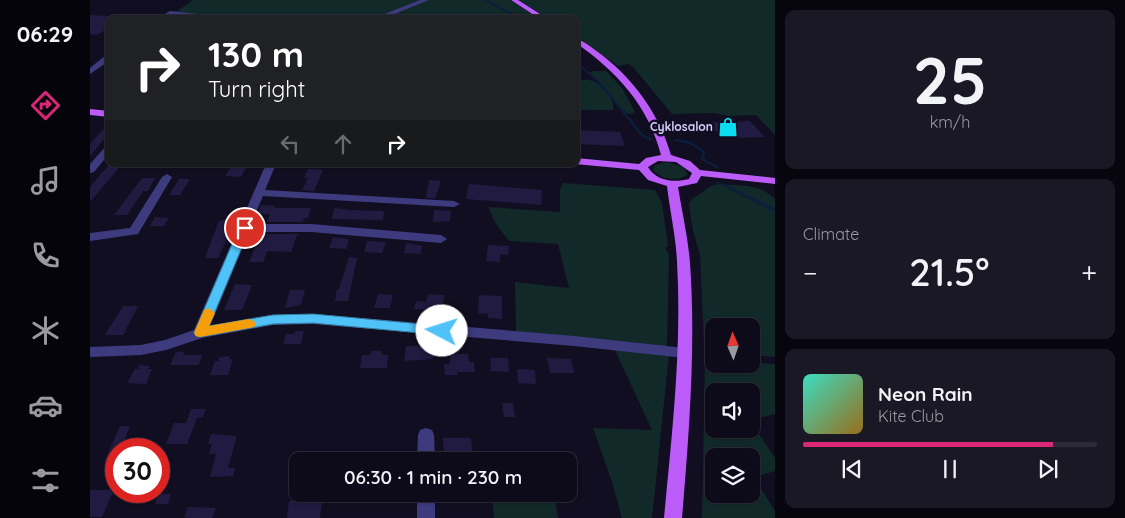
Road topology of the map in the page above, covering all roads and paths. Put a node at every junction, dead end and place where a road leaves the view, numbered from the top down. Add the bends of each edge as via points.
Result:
1 (426, 0) edge
2 (514, 0) edge
3 (166, 15) edge
4 (189, 15) edge
5 (386, 15) edge
6 (538, 15) edge
7 (580, 43) edge
8 (105, 60) edge
9 (90, 72) edge
10 (90, 112) edge
11 (105, 114) edge
12 (105, 153) edge
13 (667, 158) junction
14 (580, 161) edge
15 (270, 167) edge
16 (643, 167) junction
17 (90, 170) edge
18 (697, 173) junction
19 (167, 177) dead end
20 (775, 181) edge
21 (672, 184) junction
22 (259, 193) junction
23 (454, 204) dead end
24 (245, 228) junction
25 (90, 237) edge
26 (441, 239) dead end
27 (200, 333) junction
28 (90, 352) edge
29 (685, 353) junction
30 (426, 435) dead end
31 (426, 452) edge
32 (426, 502) edge
33 (426, 518) edge
34 (673, 518) edge

1 - 5 street
2 - 6 main road
3 - 4 street
7 - 13 main road via 613,67 639,95 660,132
8 - 9 street
10 - 11 main road
12 - 17 street
13 - 16 main road via 647,161
13 - 18 main road via 690,165
14 - 16 main road
15 - 22 street
16 - 21 main road via 649,176
18 - 20 main road
18 - 21 main road via 693,181
19 - 25 street via 134,231
21 - 29 main road via 684,268
22 - 23 street
22 - 24 street
24 - 26 street via 311,228
24 - 27 street
27 - 28 street via 141,350
27 - 29 street via 273,320 313,318
29 - 34 main road
30 - 31 street
32 - 33 street

